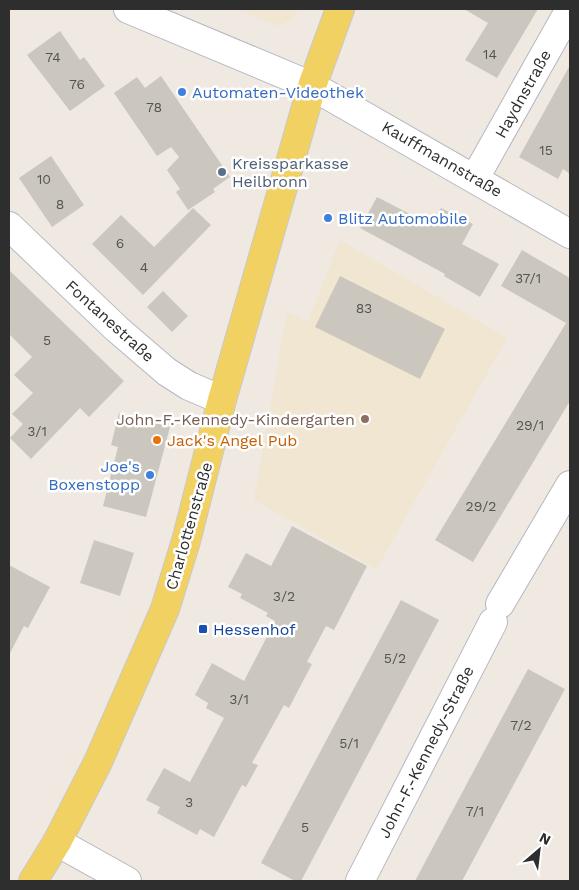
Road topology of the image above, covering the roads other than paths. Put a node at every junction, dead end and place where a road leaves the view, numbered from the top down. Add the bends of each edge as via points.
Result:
1 (128, 9) edge
2 (340, 9) edge
3 (570, 9) edge
4 (312, 86) junction
5 (475, 178) junction
6 (9, 226) edge
7 (570, 234) edge
8 (222, 400) junction
9 (570, 485) edge
10 (57, 842) junction
11 (33, 881) edge
12 (127, 881) edge
13 (360, 881) edge

1 - 4 street, Kauffmannstraße
2 - 4 main road, Charlottenstraße
3 - 5 street, Haydnstraße
4 - 5 street, Kauffmannstraße
4 - 8 main road, Charlottenstraße
5 - 7 street, Kauffmannstraße
6 - 8 street, Fontanestraße via 167,372
8 - 10 main road, Charlottenstraße via 186,541 161,621 98,762
9 - 13 street, John-F.-Kennedy-Straße via 497,613
10 - 11 main road, Charlottenstraße
10 - 12 street

